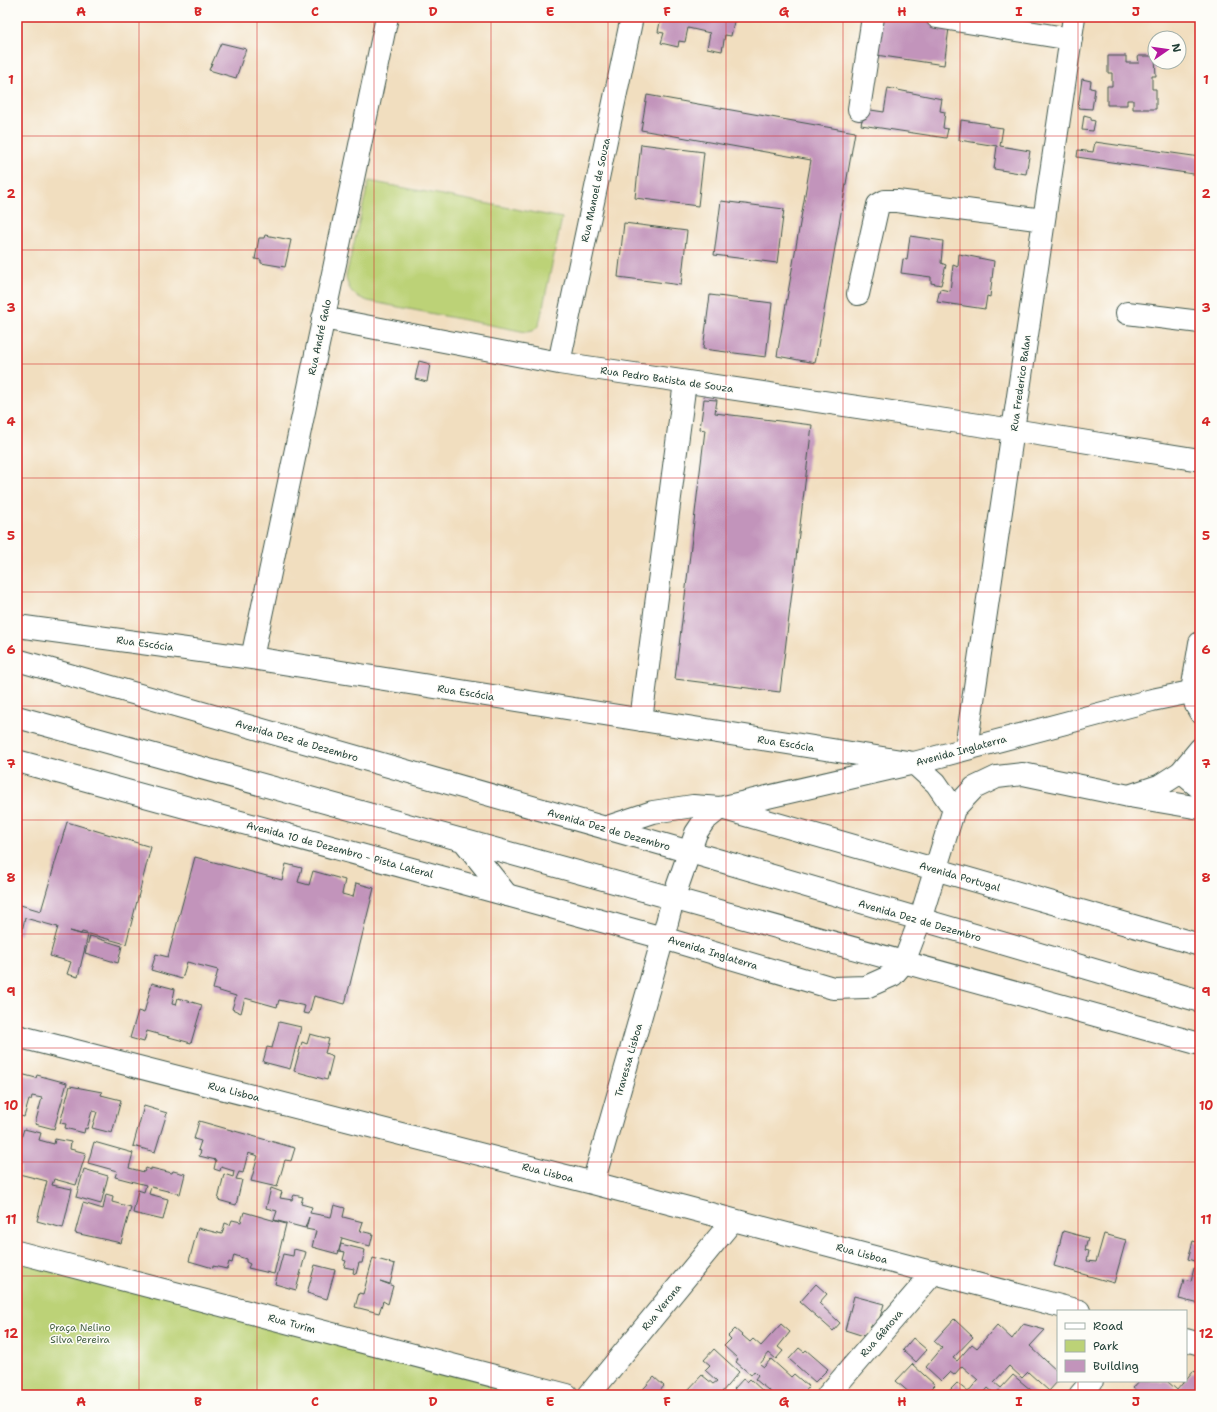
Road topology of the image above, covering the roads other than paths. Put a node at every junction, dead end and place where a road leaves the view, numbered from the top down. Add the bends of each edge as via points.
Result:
1 (387, 17) edge
2 (632, 17) edge
3 (873, 17) edge
4 (937, 17) edge
5 (1074, 17) edge
6 (1071, 39) junction
7 (859, 109) dead end
8 (1044, 220) junction
9 (858, 294) dead end
10 (1127, 313) dead end
11 (323, 318) junction
12 (1200, 322) edge
13 (559, 363) junction
14 (685, 382) junction
15 (1013, 430) junction
16 (1200, 460) edge
17 (17, 626) edge
18 (1200, 643) edge
19 (252, 658) junction
20 (17, 660) edge
21 (1196, 690) edge
22 (1200, 712) edge
23 (17, 717) edge
24 (641, 720) junction
25 (966, 748) junction
26 (1200, 749) edge
27 (17, 761) edge
28 (914, 762) junction
29 (1181, 772) junction
30 (1200, 788) edge
31 (1130, 796) junction
32 (720, 808) junction
33 (1200, 808) edge
34 (954, 809) junction
35 (605, 828) junction
36 (463, 840) junction
37 (690, 852) junction
38 (936, 869) junction
39 (507, 895) junction
40 (673, 899) junction
41 (920, 920) junction
42 (663, 938) junction
43 (1200, 945) edge
44 (904, 962) junction
45 (1200, 1001) edge
46 (17, 1036) edge
47 (1200, 1044) edge
48 (593, 1183) junction
49 (733, 1220) junction
50 (17, 1252) edge
51 (934, 1272) junction
52 (1075, 1310) edge
53 (1187, 1340) edge
54 (1200, 1344) edge
55 (1091, 1382) edge
56 (568, 1395) edge
57 (589, 1395) edge
58 (828, 1395) edge
59 (1080, 1395) edge

1 - 11 main road, Rua André Galo
2 - 13 main road, Rua Manoel de Souza
3 - 7 main road
4 - 6 main road
5 - 6 main road, Rua Frederico Balan
6 - 8 main road, Rua Frederico Balan
8 - 9 main road via 897,201 885,202 878,205
8 - 15 main road, Rua Frederico Balan
10 - 12 main road
11 - 13 main road, Rua Pedro Batista de Souza
11 - 19 main road, Rua André Galo
13 - 14 main road, Rua Pedro Batista de Souza
14 - 15 main road, Rua Pedro Batista de Souza
14 - 24 main road
15 - 16 main road, Rua Pedro Batista de Souza
15 - 25 main road, Rua Frederico Balan
17 - 19 main road, Rua Escócia
18 - 21 main road
19 - 24 main road, Rua Escócia
20 - 35 main road, Avenida Dez de Dezembro
21 - 22 main road
21 - 25 main road, Avenida Inglaterra
23 - 36 main road
24 - 28 main road, Rua Escócia
25 - 28 main road, Avenida Inglaterra
26 - 29 main road
27 - 39 main road, Avenida 10 de Dezembro - Pista Lateral
28 - 32 main road, Avenida Inglaterra
28 - 34 main road via 936,783
29 - 30 main road
29 - 31 main road via 1159,786
31 - 33 main road
31 - 34 main road, Avenida Inglaterra via 1024,774 997,777 974,788
32 - 35 main road via 694,806 653,812
32 - 37 main road, Avenida Inglaterra via 704,821 696,833
32 - 38 main road, Avenida Portugal
34 - 38 main road, Avenida Inglaterra
35 - 37 main road, Avenida Dez de Dezembro
36 - 39 main road
36 - 40 main road
37 - 40 main road, Avenida Inglaterra
37 - 41 main road, Avenida Dez de Dezembro
38 - 41 main road, Avenida Inglaterra
38 - 43 main road, Avenida Portugal
39 - 42 main road, Avenida 10 de Dezembro - Pista Lateral
40 - 42 main road, Avenida Inglaterra
40 - 44 main road
41 - 44 main road, Avenida Inglaterra
41 - 45 main road, Avenida Dez de Dezembro
42 - 44 main road, Avenida Inglaterra via 833,988 866,987 893,975
42 - 48 main road, Travessa Lisboa
44 - 47 main road
46 - 48 main road, Rua Lisboa
48 - 49 main road, Rua Lisboa
49 - 51 main road, Rua Lisboa
49 - 57 main road, Rua Verona
50 - 56 main road, Rua Turim
51 - 52 main road, Rua Lisboa
51 - 58 main road, Rua Gênova
53 - 54 main road
55 - 59 main road

